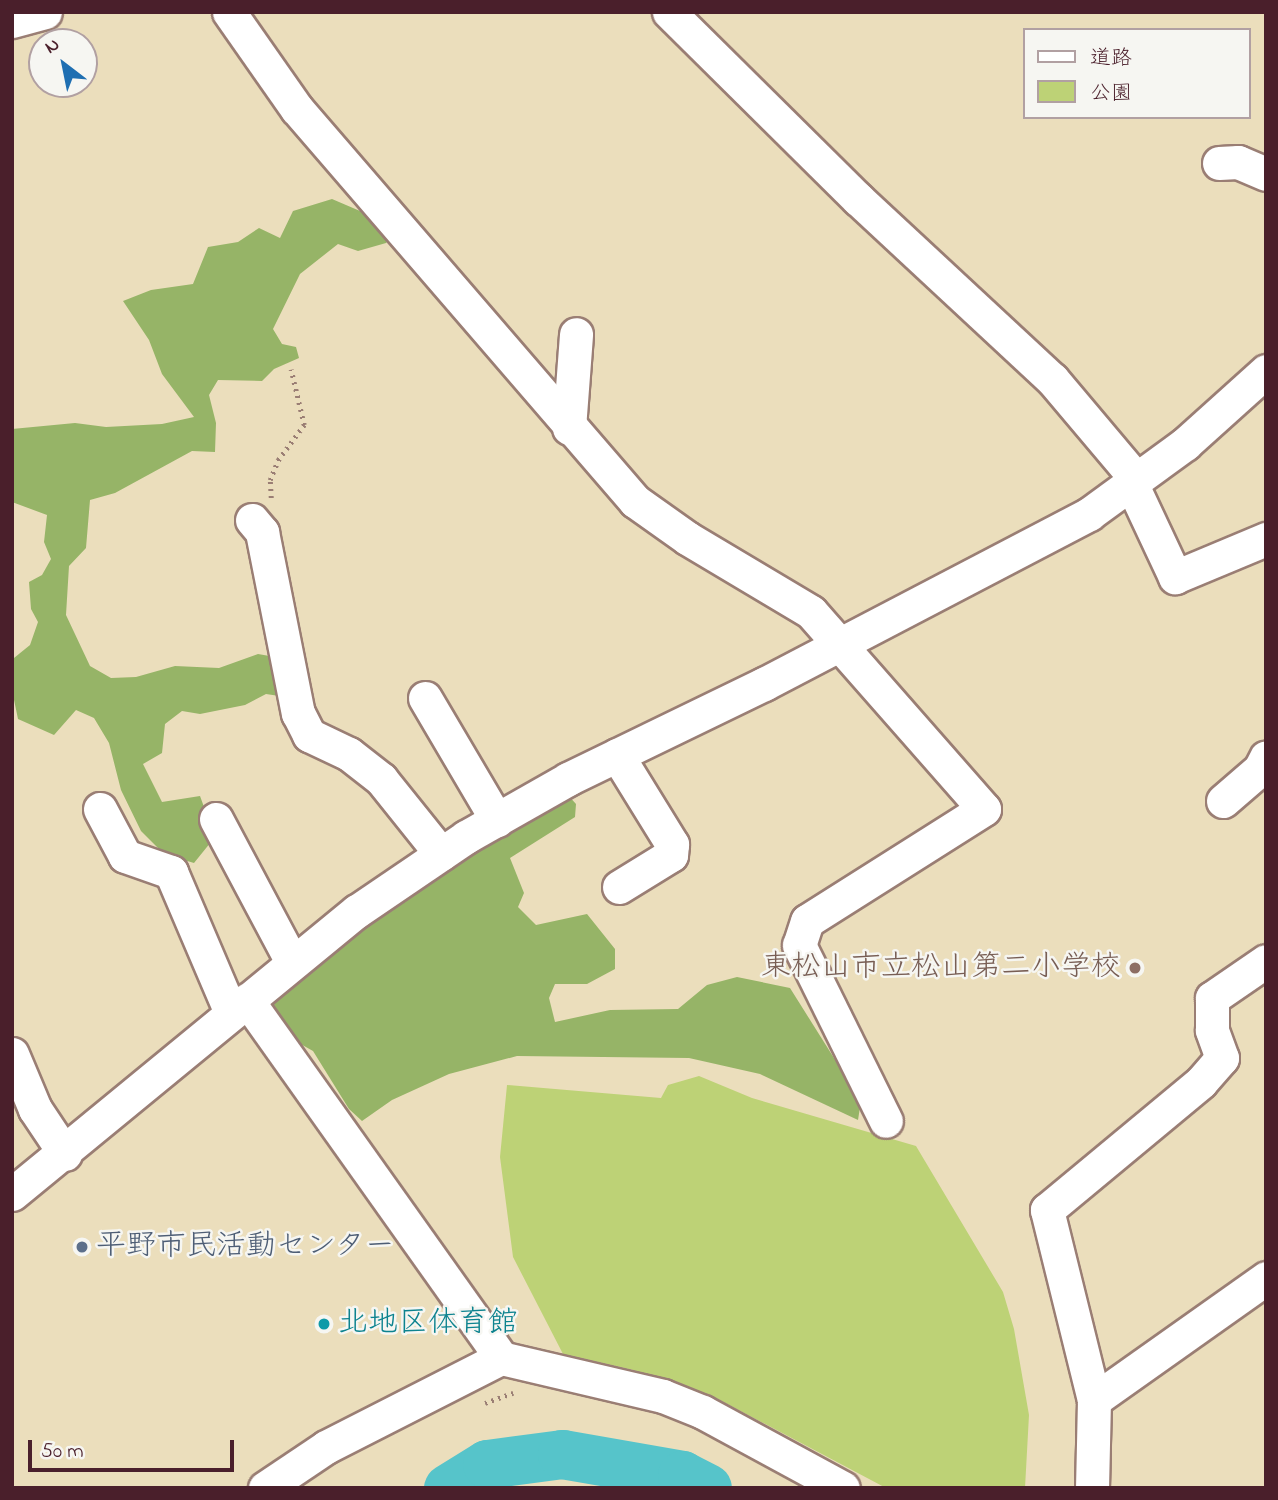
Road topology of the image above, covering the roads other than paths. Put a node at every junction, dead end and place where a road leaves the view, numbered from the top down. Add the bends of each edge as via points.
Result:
1 (45, 12) edge
2 (229, 12) edge
3 (669, 12) edge
4 (12, 20) edge
5 (1219, 163) dead end
6 (1266, 174) edge
7 (576, 334) dead end
8 (1266, 371) edge
9 (569, 428) junction
10 (1135, 483) junction
11 (257, 526) road end
12 (1266, 539) edge
13 (841, 644) junction
14 (425, 698) dead end
15 (617, 755) junction
16 (1266, 757) edge
17 (1223, 801) dead end
18 (100, 809) dead end
19 (216, 819) dead end
20 (497, 820) junction
21 (441, 854) junction
22 (619, 887) dead end
23 (1266, 961) edge
24 (292, 962) junction
25 (239, 1006) junction
26 (12, 1054) edge
27 (886, 1121) dead end
28 (65, 1154) junction
29 (12, 1194) edge
30 (1266, 1278) edge
31 (501, 1358) junction
32 (1094, 1400) junction
33 (265, 1488) edge
34 (844, 1488) edge
35 (1092, 1488) edge

1 - 4 street
2 - 9 street via 306,119
3 - 10 street via 858,199 1052,379
5 - 6 street via 1238,162
7 - 9 street
8 - 10 street
9 - 13 street via 635,501 687,538 811,612
10 - 12 street via 1175,578
10 - 13 street via 1028,548
11 - 21 street via 298,713 309,735 349,754 381,779
13 - 15 street
13 - 27 street via 984,809 807,921 799,945
14 - 20 street
15 - 20 street
15 - 22 street via 672,844 671,855
16 - 17 street via 1260,769
18 - 25 street via 125,856 171,872
19 - 24 street
20 - 21 street
21 - 24 street
23 - 32 street via 1212,999 1212,1030 1222,1058 1200,1082 1047,1210
24 - 25 street
25 - 28 street
25 - 31 street
26 - 28 street via 35,1110
28 - 29 street
30 - 32 street
31 - 33 street via 326,1447
31 - 34 street via 663,1396 703,1412
32 - 35 street

